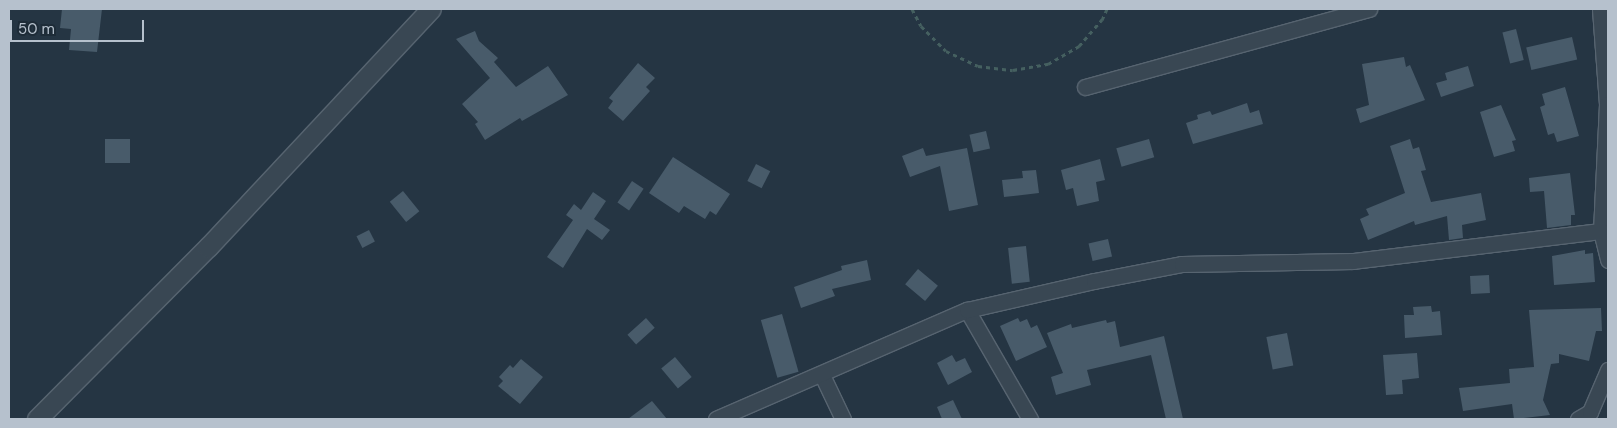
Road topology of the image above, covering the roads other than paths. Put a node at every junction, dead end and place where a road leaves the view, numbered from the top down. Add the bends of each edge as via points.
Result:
1 (431, 9) edge
2 (1369, 9) edge
3 (1600, 9) edge
4 (1085, 87) dead end
5 (1606, 193) edge
6 (1601, 231) junction
7 (1608, 260) edge
8 (967, 310) junction
9 (1608, 370) edge
10 (822, 375) junction
11 (37, 419) edge
12 (716, 419) edge
13 (842, 419) edge
14 (1030, 419) edge
15 (1578, 419) edge

1 - 11 street via 208,247
2 - 4 street
3 - 5 street via 1607,104
5 - 6 street
6 - 7 street
6 - 8 street via 1353,262 1182,264
8 - 10 street
8 - 14 street
9 - 15 street via 1590,412
10 - 12 street
10 - 13 street

